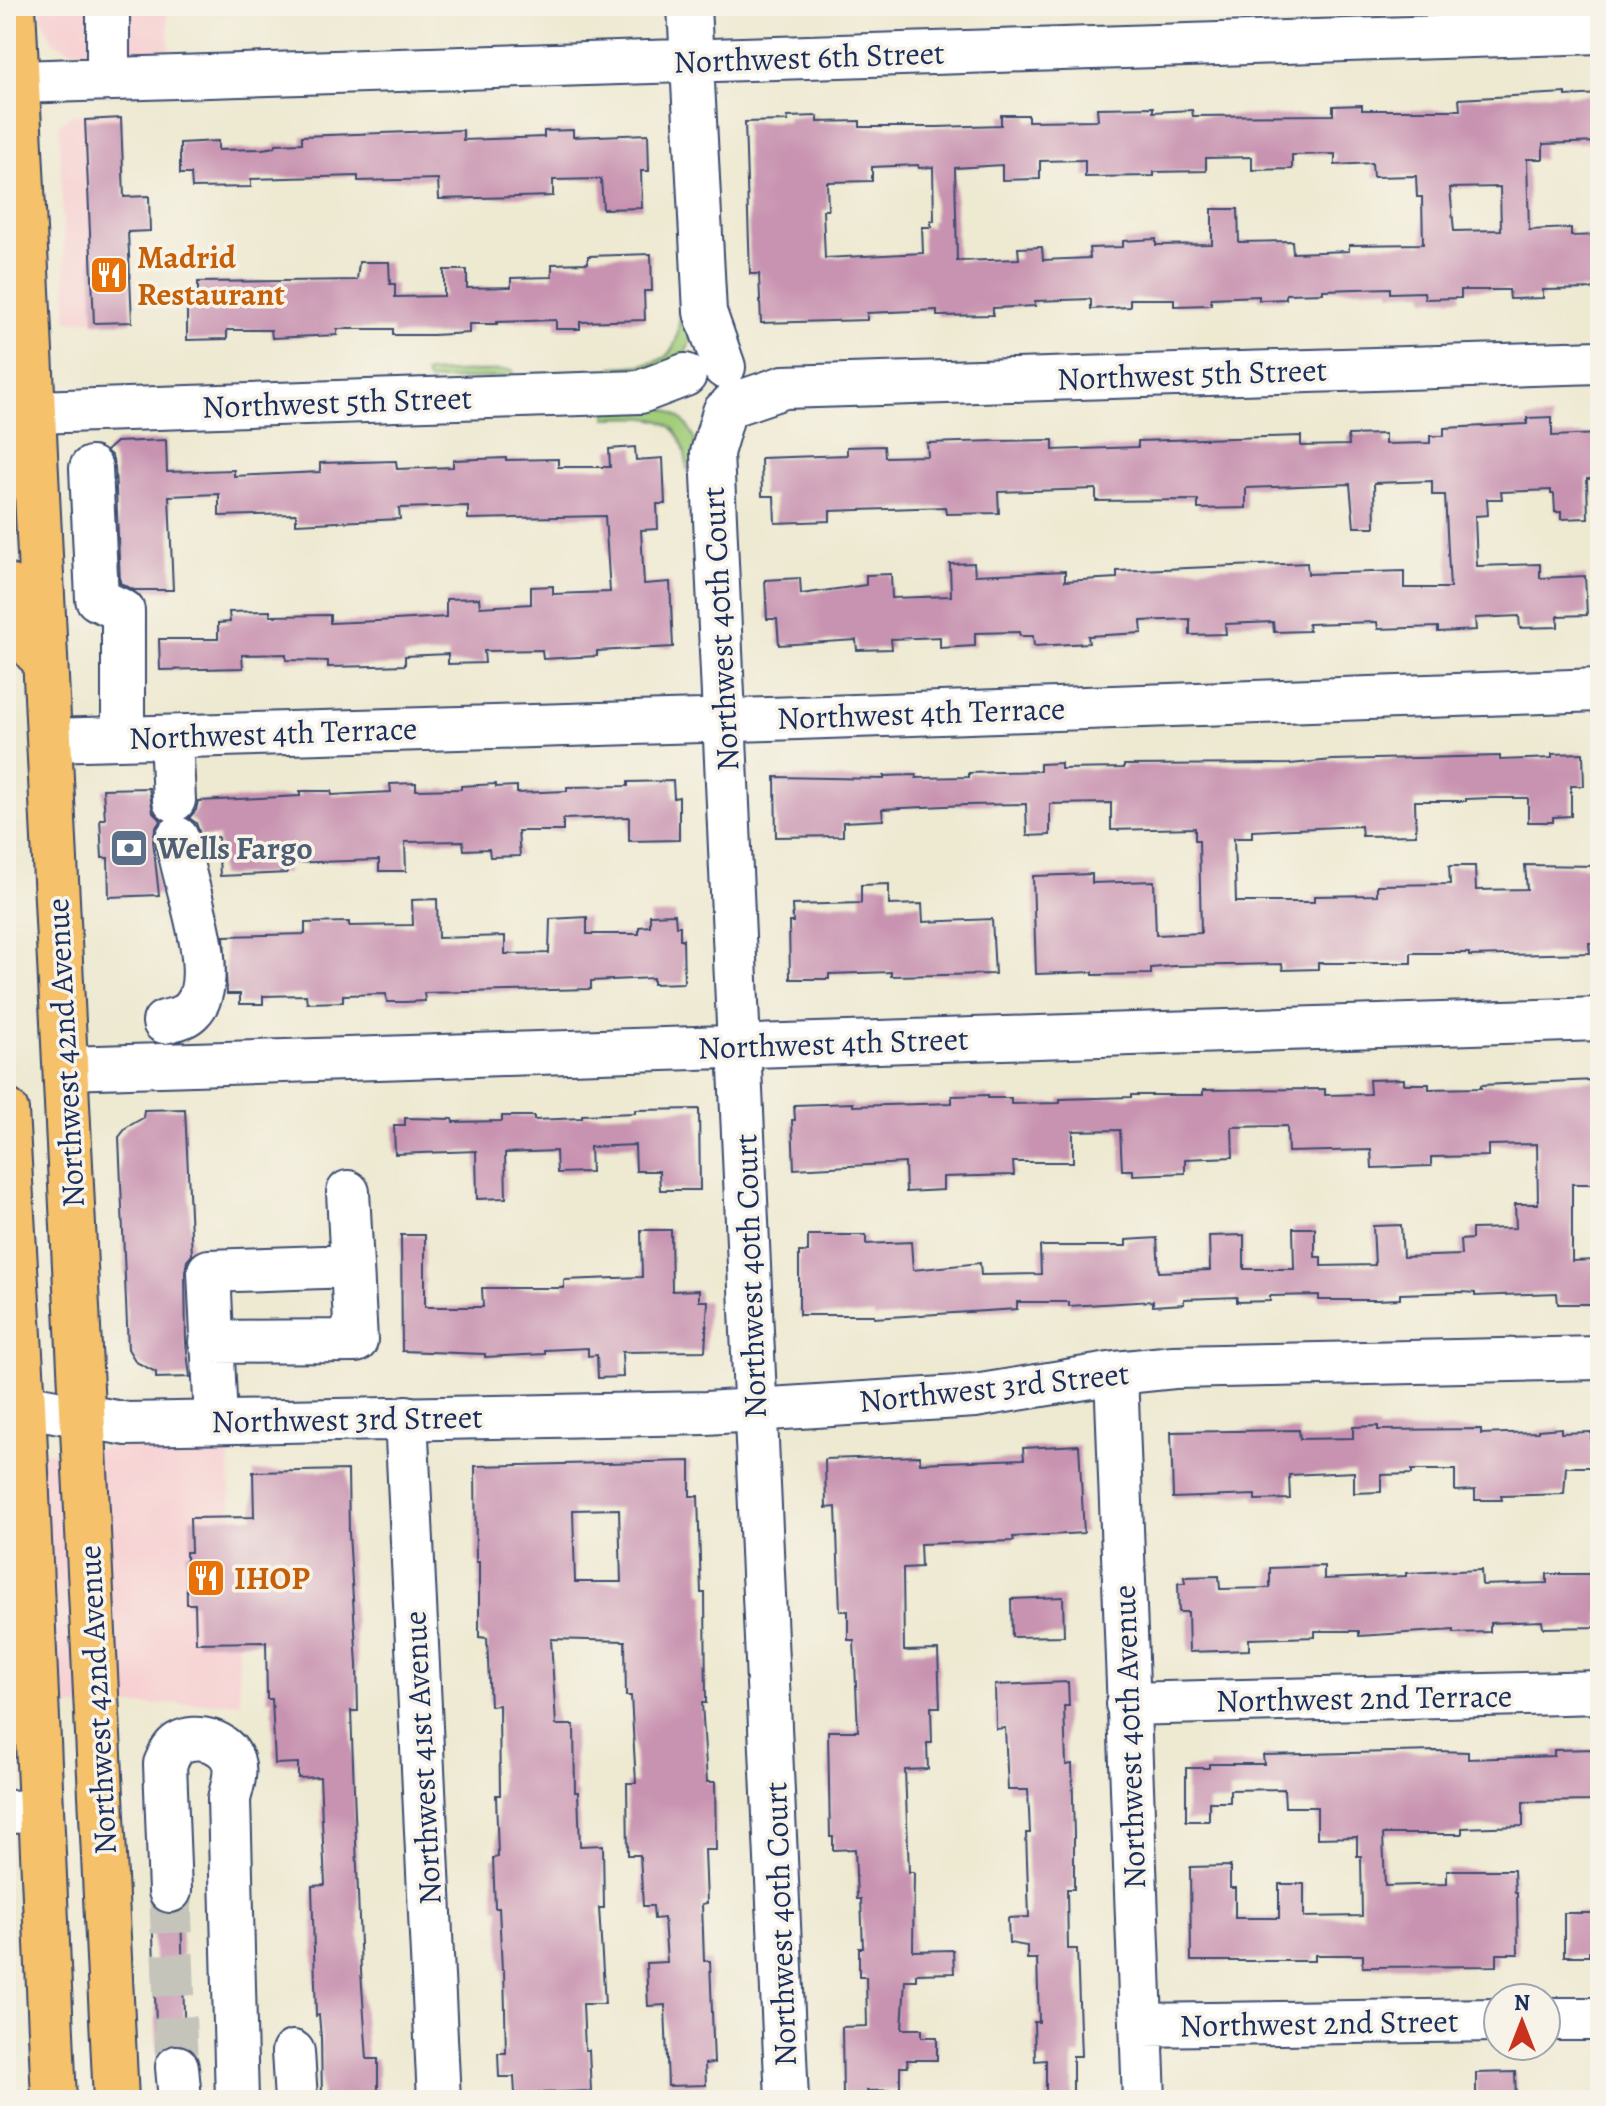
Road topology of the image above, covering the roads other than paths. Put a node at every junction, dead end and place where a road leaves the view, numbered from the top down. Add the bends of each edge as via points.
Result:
1 (13, 6) edge
2 (108, 6) edge
3 (689, 6) edge
4 (1600, 32) edge
5 (692, 61) junction
6 (108, 79) junction
7 (17, 82) junction
8 (1600, 362) edge
9 (708, 390) junction
10 (20, 399) edge
11 (91, 468) dead end
12 (6, 586) edge
13 (48, 684) junction
14 (1600, 690) edge
15 (724, 719) junction
16 (171, 737) junction
17 (123, 738) junction
18 (50, 740) junction
19 (1600, 1019) edge
20 (164, 1022) dead end
21 (740, 1047) junction
22 (66, 1068) junction
23 (6, 1111) edge
24 (348, 1192) dead end
25 (352, 1266) junction
26 (210, 1342) junction
27 (1600, 1358) edge
28 (1116, 1373) junction
29 (14, 1403) edge
30 (756, 1409) junction
31 (84, 1416) junction
32 (406, 1417) junction
33 (216, 1422) junction
34 (16, 1485) edge
35 (20, 1651) edge
36 (1600, 1692) edge
37 (1127, 1704) junction
38 (24, 1812) edge
39 (170, 1891) tunnel mouth
40 (1562, 2019) edge
41 (1600, 2019) edge
42 (1482, 2020) edge
43 (1141, 2025) junction
44 (293, 2052) dead end
45 (54, 2100) edge
46 (116, 2100) edge
47 (237, 2100) edge
48 (296, 2100) edge
49 (439, 2100) edge
50 (787, 2100) edge
51 (1144, 2100) edge

1 - 7 main road, Northwest 42nd Avenue
2 - 6 street
3 - 5 street, Northwest 40th Court
4 - 5 street, Northwest 6th Street
5 - 6 street, Northwest 6th Street
5 - 9 street, Northwest 40th Court
6 - 7 street, Northwest 6th Street
7 - 10 main road, Northwest 42nd Avenue
8 - 9 street, Northwest 5th Street
9 - 10 street, Northwest 5th Street via 166,392
9 - 15 street, Northwest 40th Court
10 - 13 main road, Northwest 42nd Avenue
11 - 17 street via 97,599 123,611
12 - 13 main road via 20,607
13 - 18 main road, Northwest 42nd Avenue
14 - 15 street, Northwest 4th Terrace
15 - 16 street, Northwest 4th Terrace
15 - 21 street, Northwest 40th Court
16 - 17 street, Northwest 4th Terrace
16 - 20 street via 179,855 200,929 202,978 195,1008
17 - 18 street, Northwest 4th Terrace
18 - 22 main road, Northwest 42nd Avenue
19 - 21 street, Northwest 4th Street
21 - 22 street, Northwest 4th Street
21 - 30 street, Northwest 40th Court
22 - 31 main road, Northwest 42nd Avenue
23 - 29 main road, Northwest 42nd Avenue
24 - 25 street
25 - 26 street via 209,1271
25 - 26 street via 356,1341
26 - 33 street
27 - 28 street, Northwest 3rd Street via 1214,1365
28 - 30 street, Northwest 3rd Street via 975,1396
28 - 37 street, Northwest 40th Avenue
29 - 31 street, Northwest 3rd Street
29 - 34 main road, Northwest 42nd Avenue
30 - 32 street, Northwest 3rd Street
30 - 50 street, Northwest 40th Court
31 - 33 street, Northwest 3rd Street via 127,1424
31 - 46 main road, Northwest 42nd Avenue
32 - 33 street, Northwest 3rd Street
32 - 49 street, Northwest 41st Avenue
34 - 35 main road, Northwest 42nd Avenue
35 - 38 main road, Northwest 42nd Avenue
36 - 37 street, Northwest 2nd Terrace
37 - 43 street, Northwest 40th Avenue
38 - 45 main road, Northwest 42nd Avenue
39 - 47 street via 165,1764 180,1742 217,1742 234,1763 229,1799
40 - 41 street
42 - 43 street, Northwest 2nd Street
43 - 51 street, Northwest 40th Avenue
44 - 48 street

